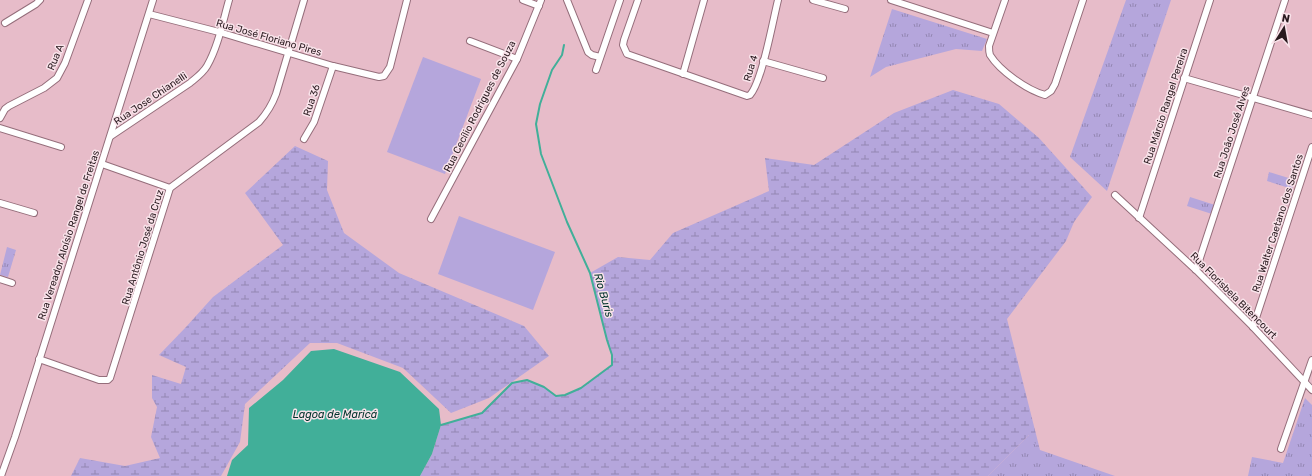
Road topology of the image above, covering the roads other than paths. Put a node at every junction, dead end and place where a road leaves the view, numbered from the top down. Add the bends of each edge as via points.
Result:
1 (40, 0) edge
2 (88, 0) edge
3 (153, 0) edge
4 (229, 0) edge
5 (304, 0) edge
6 (407, 0) edge
7 (523, 0) edge
8 (567, 0) edge
9 (620, 0) edge
10 (638, 0) edge
11 (704, 0) edge
12 (778, 0) edge
13 (813, 0) edge
14 (891, 0) edge
15 (1005, 0) edge
16 (1083, 0) edge
17 (1210, 0) edge
18 (1285, 0) edge
19 (540, 3) edge
20 (845, 9) dead end
21 (149, 14) junction
22 (5, 23) dead end
23 (219, 32) junction
24 (993, 33) junction
25 (470, 41) dead end
26 (288, 52) junction
27 (600, 57) junction
28 (517, 59) junction
29 (763, 60) junction
30 (333, 66) junction
31 (596, 70) dead end
32 (683, 74) junction
33 (823, 78) dead end
34 (1184, 78) junction
35 (1252, 98) junction
36 (1312, 115) edge
37 (0, 118) edge
38 (0, 128) edge
39 (111, 136) junction
40 (304, 139) dead end
41 (61, 147) dead end
42 (1312, 147) edge
43 (102, 164) junction
44 (170, 188) junction
45 (1115, 195) dead end
46 (0, 203) edge
47 (34, 213) dead end
48 (1139, 218) junction
49 (431, 219) dead end
50 (1196, 270) junction
51 (0, 280) edge
52 (12, 283) dead end
53 (1253, 327) junction
54 (40, 359) junction
55 (1312, 360) edge
56 (1304, 381) junction
57 (1312, 390) edge
58 (1281, 449) dead end
59 (1, 476) edge

1 - 22 street
2 - 37 street, Rua A via 57,78 44,88 9,106
3 - 21 street, Rua Vereador Aloísio Rangel de Freitas
4 - 23 street, Rua Jose Chianelli
5 - 26 street, Rua Antônio José da Cruz
6 - 30 street, Rua José Floriano Pires via 390,68 384,76
7 - 19 street
8 - 27 street via 588,52
9 - 27 street
10 - 32 street via 624,40 624,50 627,54
11 - 32 street
12 - 29 street, Rua 4
13 - 20 street
14 - 24 street
15 - 24 street
16 - 24 street via 1054,84 1045,96 1029,89 1004,70 990,54 989,46
17 - 34 street, Rua Márcio Rangel Pereira
18 - 35 street, Rua João José Alves
19 - 28 street, Rua Cecílio Rodrigues de Souza
21 - 23 street, Rua José Floriano Pires
21 - 39 street, Rua Vereador Aloísio Rangel de Freitas
23 - 26 street, Rua José Floriano Pires
23 - 39 street, Rua Jose Chianelli via 212,55 201,74
25 - 28 street
26 - 30 street, Rua José Floriano Pires
26 - 44 street, Rua Antônio José da Cruz via 276,94 266,114 259,122
27 - 31 street
28 - 49 street, Rua Cecílio Rodrigues de Souza
29 - 32 street, Rua 4 via 754,89 747,96
29 - 33 street
30 - 40 street, Rua 36 via 314,122
34 - 35 street
34 - 48 street, Rua Márcio Rangel Pereira
35 - 36 street
35 - 50 street, Rua João José Alves
38 - 41 street
39 - 43 street, Rua Vereador Aloísio Rangel de Freitas
42 - 53 street, Rua Walter Caetano dos Santos
43 - 44 street
43 - 54 street, Rua Vereador Aloísio Rangel de Freitas
44 - 54 street, Rua Antônio José da Cruz via 110,378 99,380
45 - 48 street, Rua Florisbela Bitencourt
46 - 47 street
48 - 50 street, Rua Florisbela Bitencourt
50 - 53 street, Rua Florisbela Bitencourt
51 - 52 street
53 - 56 street, Rua Florisbela Bitencourt
54 - 59 street, Rua Vereador Aloísio Rangel de Freitas
55 - 56 street
56 - 57 street, Rua Florisbela Bitencourt
56 - 58 street

